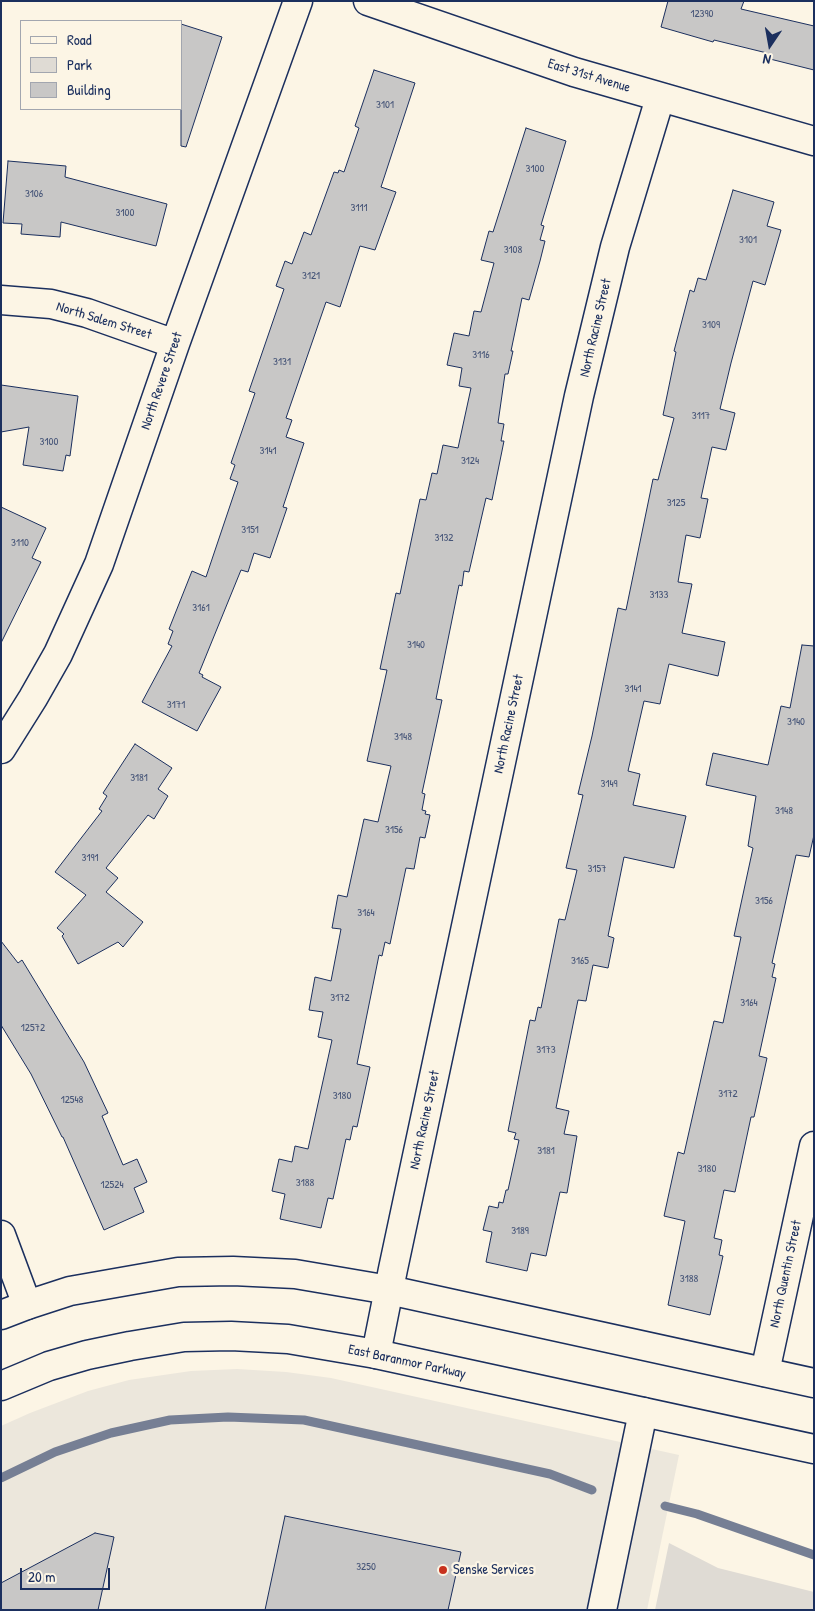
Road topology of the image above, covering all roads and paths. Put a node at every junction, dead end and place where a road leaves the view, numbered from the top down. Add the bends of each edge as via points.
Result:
1 (298, 1) edge
2 (368, 1) edge
3 (660, 98) junction
4 (814, 141) edge
5 (1, 300) edge
6 (175, 344) junction
7 (1, 749) edge
8 (814, 1146) edge
9 (1, 1236) edge
10 (389, 1290) junction
11 (26, 1305) junction
12 (1, 1315) edge
13 (376, 1354) junction
14 (766, 1372) junction
15 (814, 1383) edge
16 (1, 1386) edge
17 (643, 1412) junction
18 (814, 1449) edge
19 (602, 1610) edge

1 - 6 street, North Revere Street
2 - 3 street, East 31st Avenue
3 - 4 street, East 31st Avenue
3 - 10 street, North Racine Street via 615,247 579,396
5 - 6 street, North Salem Street via 51,304 87,313
6 - 7 street, North Revere Street via 99,564 58,654
8 - 14 street, North Quentin Street
9 - 11 street
10 - 11 street via 296,1274 178,1272 70,1291
10 - 13 street, North Racine Street
10 - 14 street
11 - 12 street
13 - 16 street, East Baranmor Parkway via 288,1339 184,1337 87,1355 49,1366
13 - 17 street, East Baranmor Parkway
14 - 15 street
17 - 18 street, East Baranmor Parkway
17 - 19 street

